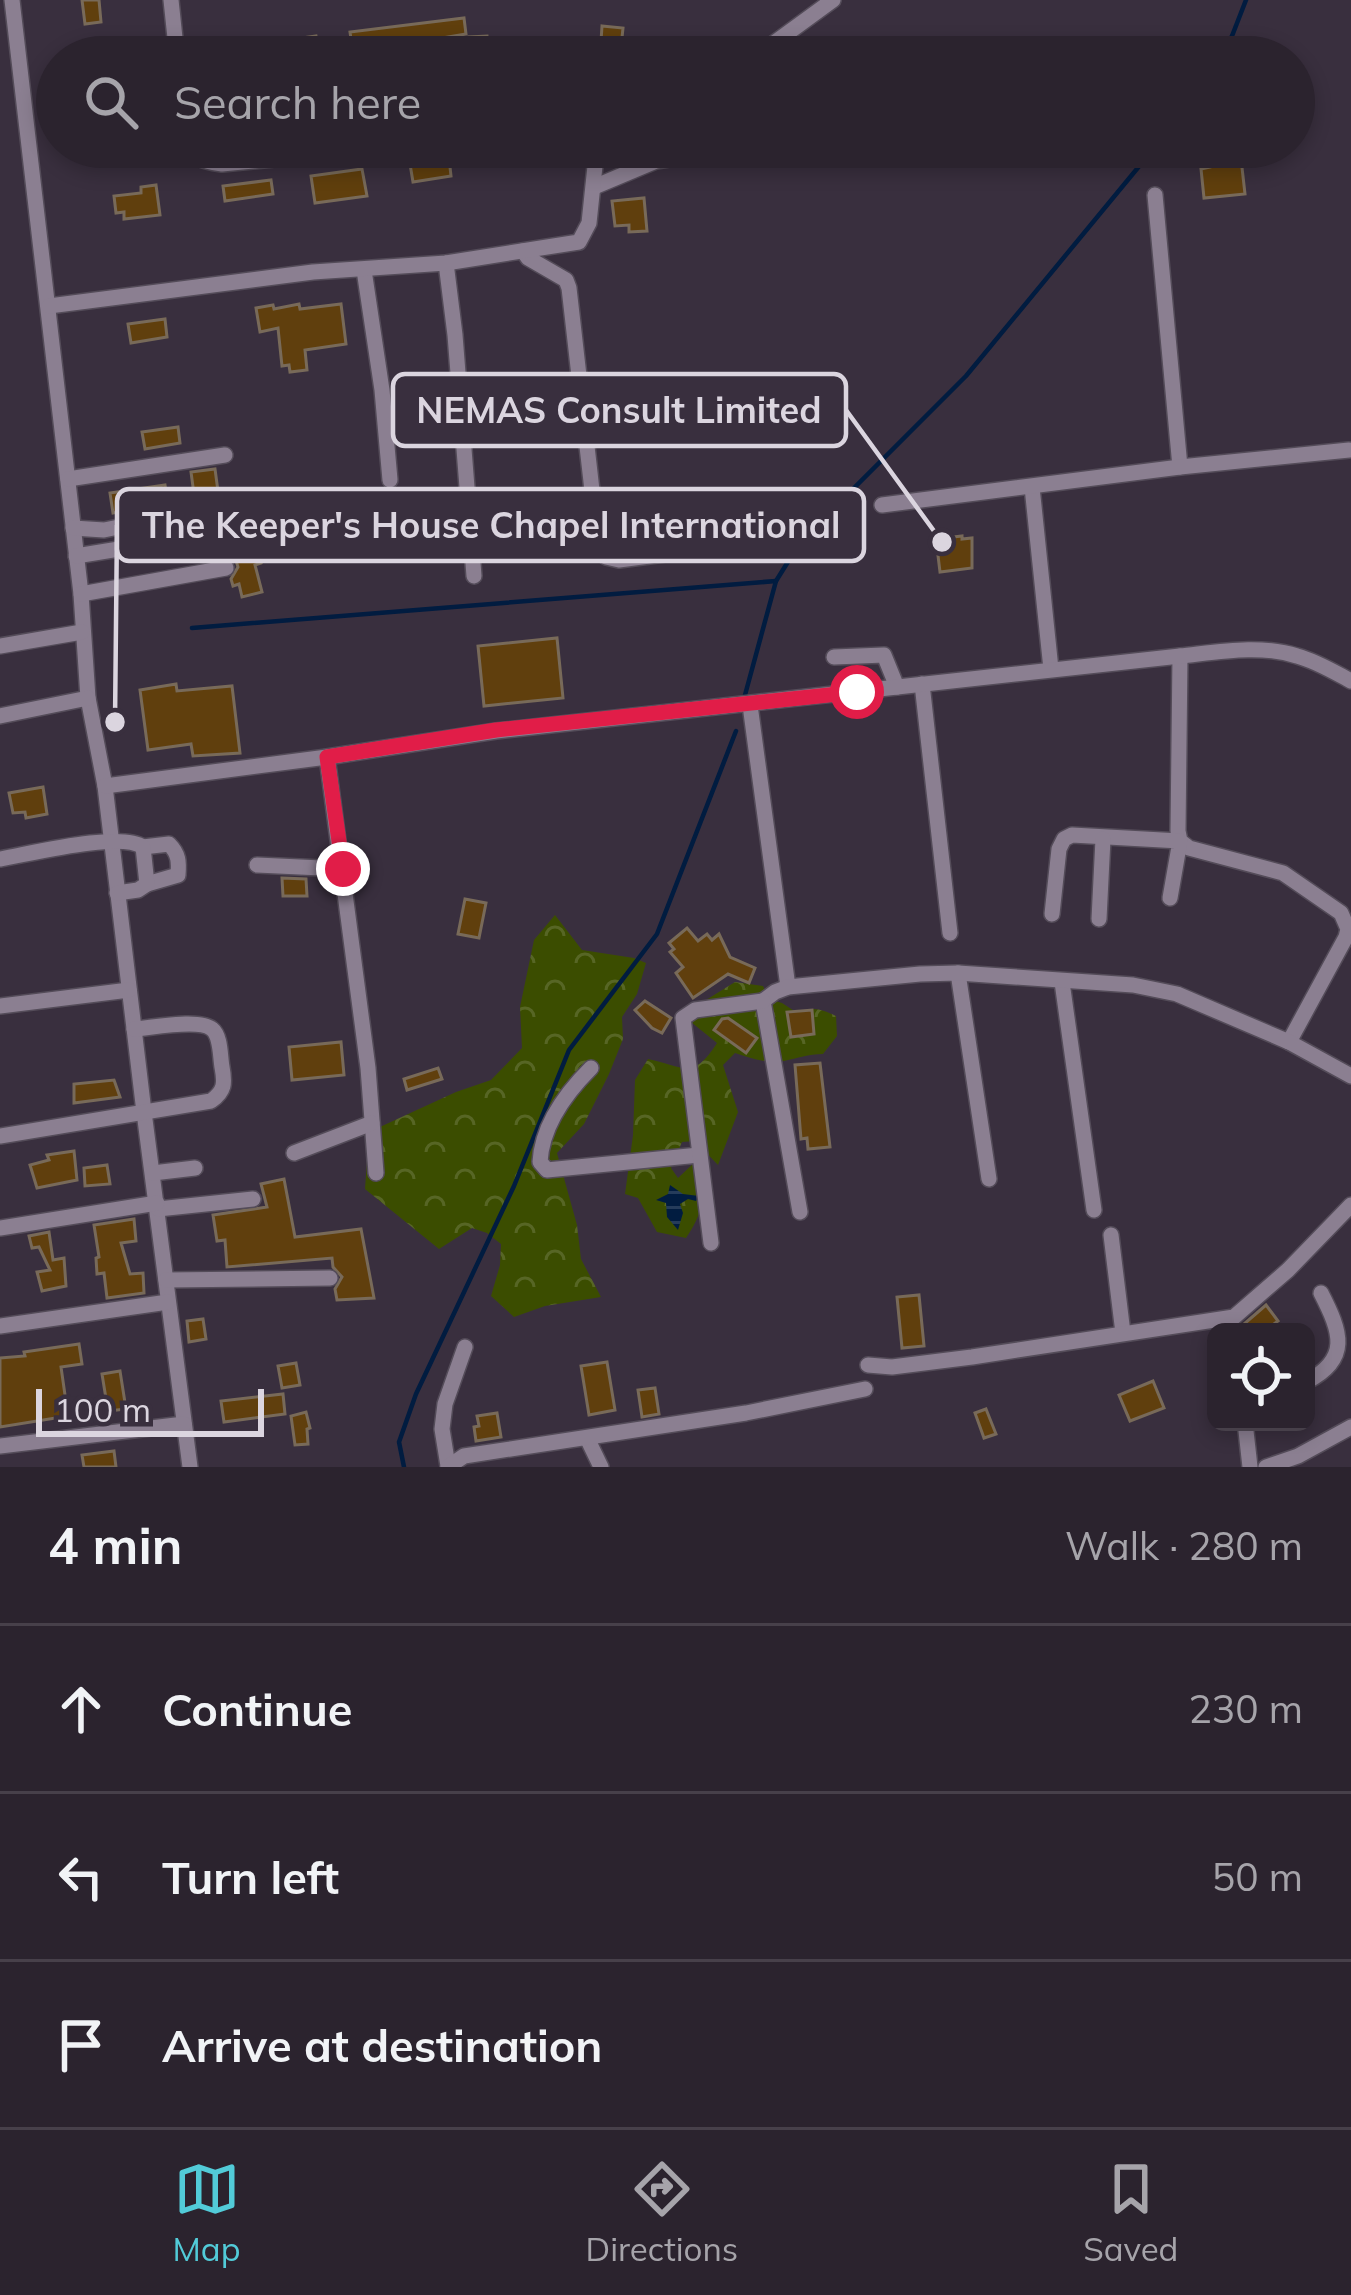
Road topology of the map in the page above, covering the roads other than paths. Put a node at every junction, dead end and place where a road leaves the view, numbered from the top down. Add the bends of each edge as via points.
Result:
1 (12, 0) edge
2 (171, 0) edge
3 (833, 0) edge
4 (175, 36) edge
5 (784, 36) edge
6 (595, 168) edge
7 (631, 168) edge
8 (594, 187) junction
9 (1155, 195) dead end
10 (523, 251) junction
11 (446, 262) junction
12 (364, 270) junction
13 (49, 306) junction
14 (1349, 450) edge
15 (225, 455) dead end
16 (1180, 467) junction
17 (136, 470) junction
18 (68, 479) junction
19 (391, 480) dead end
20 (1032, 487) junction
21 (139, 489) tunnel mouth
22 (881, 505) dead end
23 (142, 509) dead end
24 (73, 529) junction
25 (218, 533) dead end
26 (756, 542) dead end
27 (76, 556) junction
28 (226, 568) dead end
29 (474, 576) dead end
30 (81, 594) junction
31 (82, 632) junction
32 (0, 646) edge
33 (1180, 656) junction
34 (834, 657) dead end
35 (1051, 670) junction
36 (1351, 681) edge
37 (922, 684) junction
38 (897, 687) junction
39 (88, 698) junction
40 (750, 705) junction
41 (0, 716) edge
42 (327, 757) junction
43 (105, 786) junction
44 (1103, 838) junction
45 (111, 840) junction
46 (1180, 841) junction
47 (142, 847) junction
48 (0, 859) edge
49 (256, 865) dead end
50 (343, 869) junction
51 (147, 884) junction
52 (117, 893) junction
53 (1170, 898) dead end
54 (1052, 914) dead end
55 (1099, 919) dead end
56 (950, 933) dead end
57 (958, 973) junction
58 (1062, 982) junction
59 (788, 987) junction
60 (129, 990) junction
61 (763, 1001) junction
62 (0, 1006) edge
63 (134, 1029) junction
64 (1289, 1042) junction
65 (591, 1067) dead end
66 (1351, 1076) edge
67 (144, 1112) junction
68 (372, 1123) junction
69 (0, 1136) edge
70 (294, 1153) dead end
71 (699, 1155) junction
72 (196, 1168) dead end
73 (153, 1173) junction
74 (376, 1173) dead end
75 (989, 1179) dead end
76 (253, 1199) dead end
77 (1351, 1205) edge
78 (157, 1206) junction
79 (1094, 1210) dead end
80 (800, 1212) dead end
81 (0, 1228) edge
82 (1111, 1235) dead end
83 (711, 1243) dead end
84 (330, 1278) dead end
85 (166, 1280) junction
86 (1321, 1293) dead end
87 (168, 1302) junction
88 (1237, 1323) edge
89 (0, 1326) edge
90 (1207, 1327) edge
91 (1123, 1333) junction
92 (465, 1347) dead end
93 (868, 1365) dead end
94 (1315, 1377) edge
95 (865, 1389) dead end
96 (184, 1424) junction
97 (1351, 1427) edge
98 (1246, 1431) edge
99 (587, 1438) junction
100 (0, 1446) edge
101 (448, 1466) edge
102 (190, 1467) edge
103 (601, 1467) edge
104 (1250, 1467) edge
105 (1266, 1467) edge

1 - 13 street
2 - 4 street
3 - 5 street
6 - 8 street
7 - 8 street
8 - 10 street via 583,239
9 - 16 street
10 - 11 street
10 - 26 street via 566,280 605,557
11 - 12 street
11 - 29 street
12 - 13 street
12 - 19 street
13 - 18 street
14 - 16 street
15 - 17 street
16 - 20 street
17 - 18 street
17 - 21 street
18 - 24 street
20 - 22 street
20 - 35 street
23 - 24 street via 143,522
24 - 27 street
25 - 27 street
27 - 30 street
28 - 30 street
30 - 31 street
31 - 32 street
31 - 39 street
33 - 35 street
33 - 36 street via 1281,652
33 - 46 street
34 - 38 street via 884,655
35 - 37 street
37 - 38 street
37 - 56 street
38 - 40 street
39 - 41 street
39 - 43 street
40 - 42 street via 496,730
40 - 59 street
42 - 43 street
42 - 50 street
43 - 45 street
44 - 46 street
44 - 54 street via 1064,839
44 - 55 street
45 - 47 street
45 - 48 street
45 - 52 street
46 - 53 street
46 - 64 street via 1292,877 1346,921 1346,937
47 - 51 street
47 - 51 street via 169,844 177,852 178,875
49 - 50 street
50 - 68 street
51 - 52 street
52 - 60 street
57 - 58 street
57 - 59 street
57 - 75 street
58 - 64 street via 1177,994
58 - 79 street
59 - 61 street
60 - 62 street
60 - 63 street
61 - 71 street via 683,1018
61 - 80 street
63 - 67 street
63 - 67 street via 211,1028 224,1080 212,1101
64 - 66 street
65 - 71 street via 559,1105 541,1149 547,1171
67 - 69 street
67 - 73 street
68 - 70 street
68 - 74 street
71 - 83 street
72 - 73 street
73 - 78 street
76 - 78 street
77 - 88 street
78 - 81 street
78 - 85 street
82 - 91 street
84 - 85 street
85 - 87 street
86 - 94 street via 1337,1324 1339,1355
87 - 89 street
87 - 96 street
90 - 91 street
91 - 93 street via 972,1358
92 - 101 street via 445,1404
95 - 99 street
96 - 100 street
96 - 102 street
97 - 105 street
98 - 104 street
99 - 101 street via 464,1456
99 - 103 street

